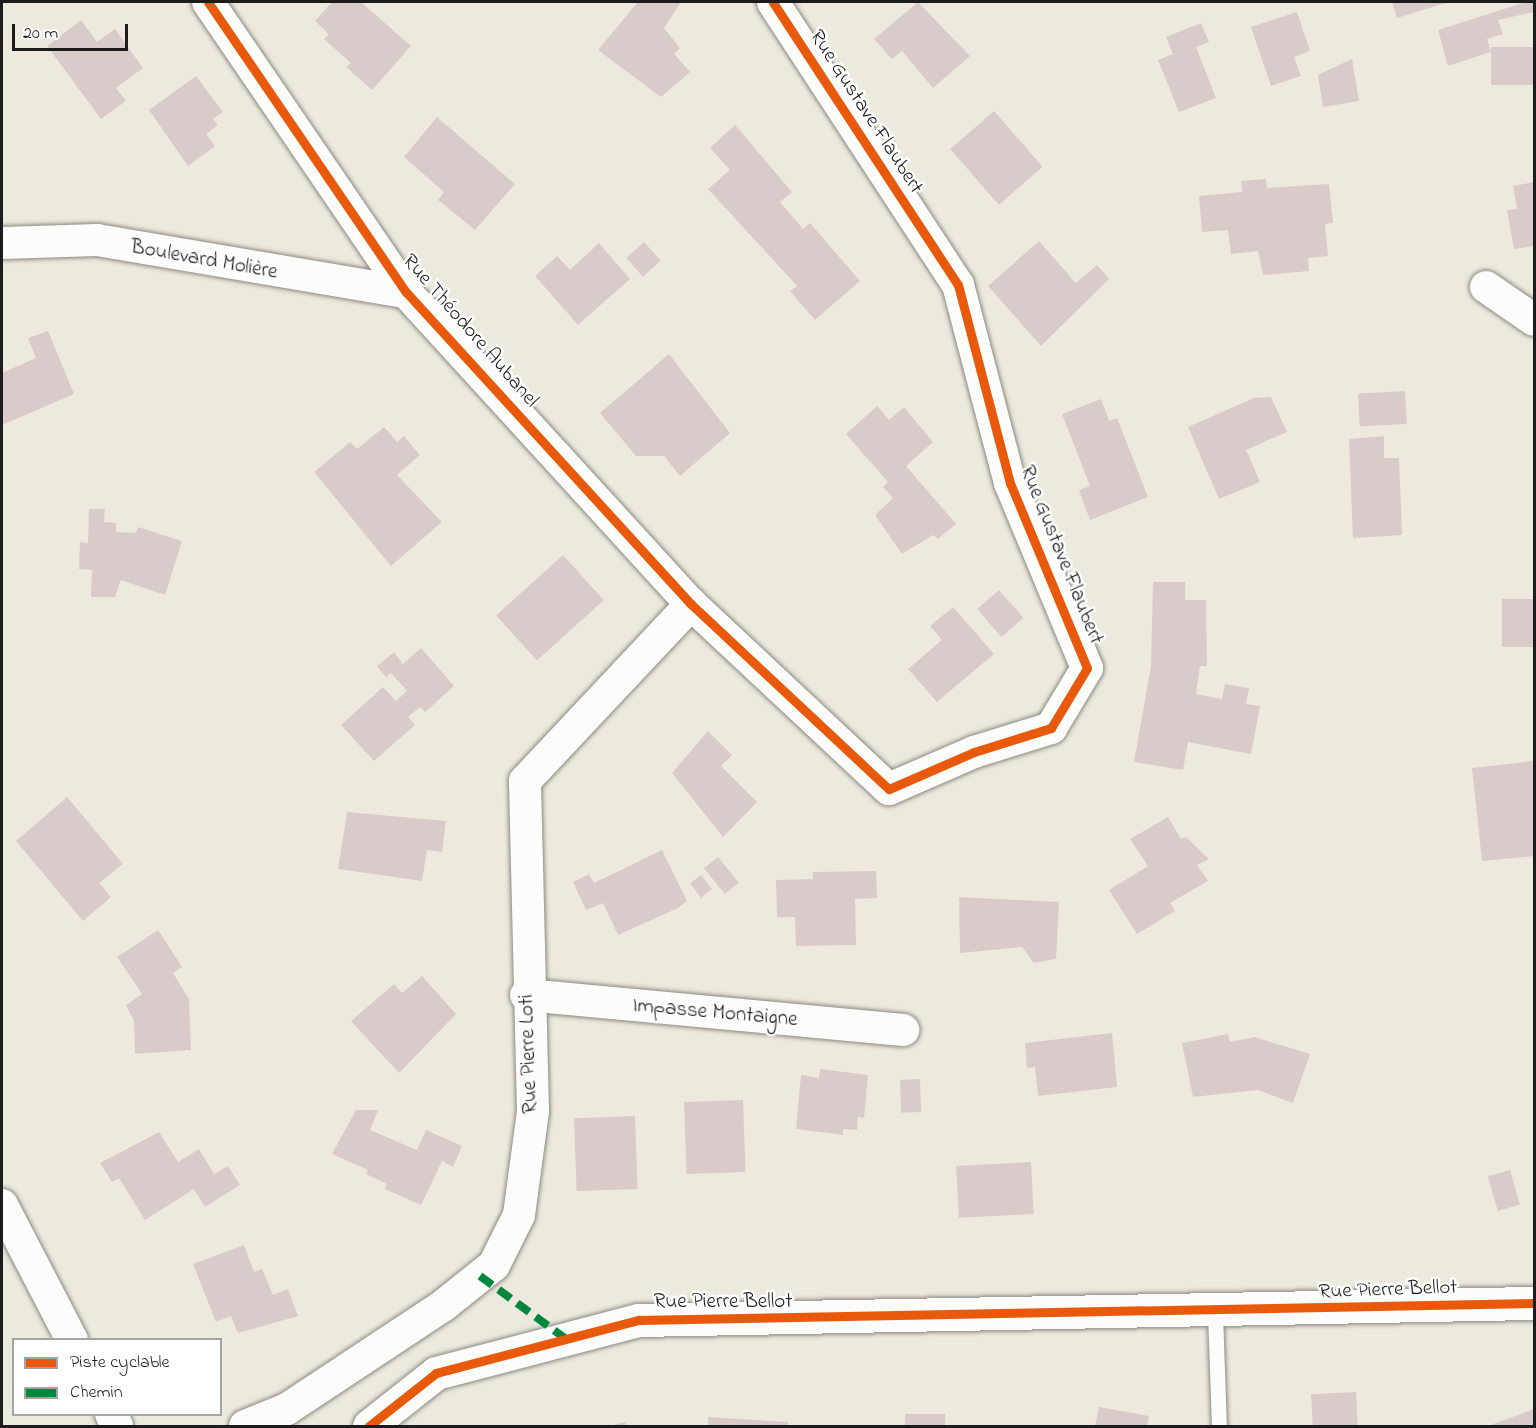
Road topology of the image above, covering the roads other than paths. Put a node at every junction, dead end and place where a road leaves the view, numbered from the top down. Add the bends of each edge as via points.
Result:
1 (208, 2) edge
2 (773, 2) edge
3 (2, 243) edge
4 (1486, 287) dead end
5 (406, 292) junction
6 (1534, 320) edge
7 (691, 604) junction
8 (526, 995) junction
9 (903, 1030) dead end
10 (2, 1205) edge
11 (1534, 1303) edge
12 (1215, 1313) junction
13 (71, 1338) edge
14 (245, 1426) edge
15 (369, 1426) edge
16 (1219, 1426) edge

1 - 5 street, Rue Théodore Aubanel
2 - 7 street, Rue Gustave Flaubert via 958,285 1010,483 1087,668 1051,728 974,752 889,789
3 - 5 street, Boulevard Molière via 97,240
4 - 6 street
5 - 7 street, Rue Théodore Aubanel
7 - 8 street, Rue Pierre Loti via 525,781
8 - 9 street, Impasse Montaigne
8 - 14 street, Rue Pierre Loti via 533,1111 519,1215 494,1265 444,1305 287,1409
10 - 13 street
11 - 12 street, Rue Pierre Bellot
12 - 15 street, Rue Pierre Bellot via 638,1320 436,1372
12 - 16 lane

